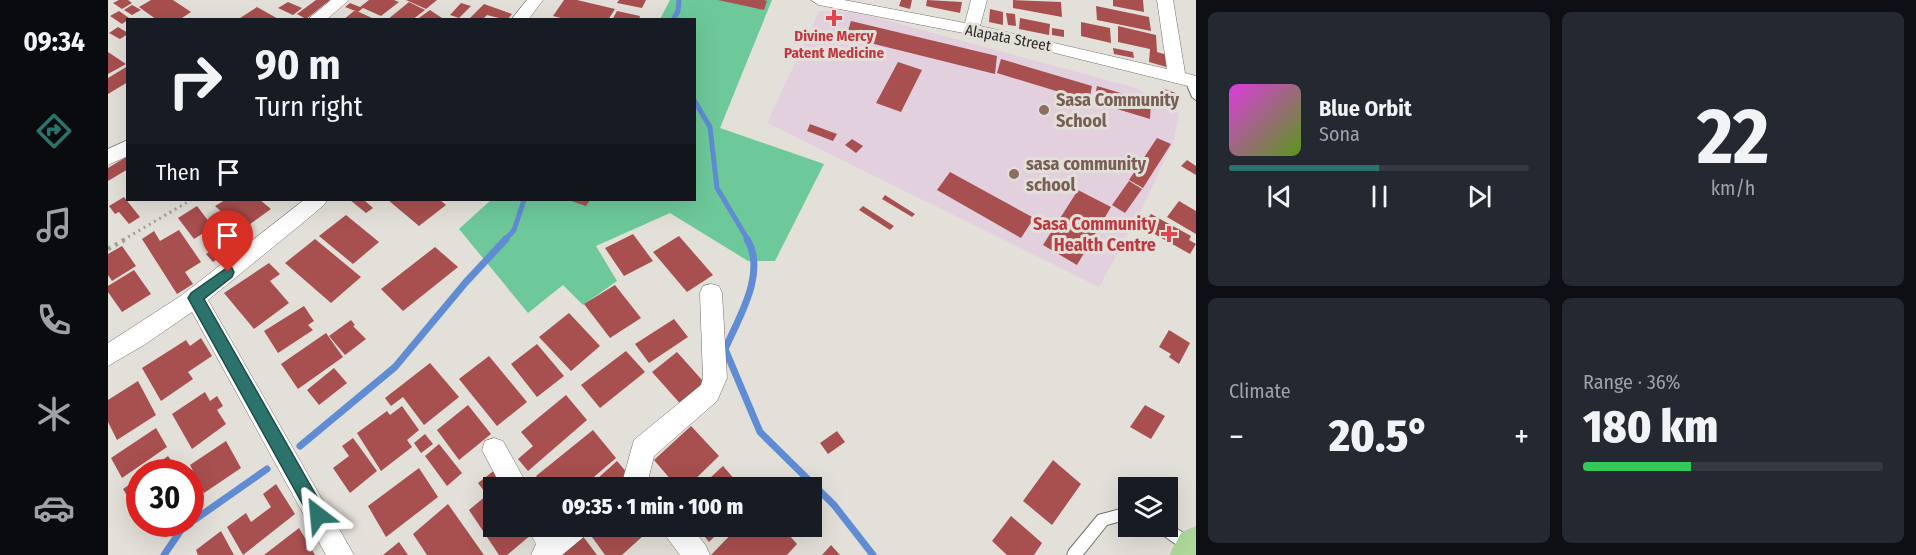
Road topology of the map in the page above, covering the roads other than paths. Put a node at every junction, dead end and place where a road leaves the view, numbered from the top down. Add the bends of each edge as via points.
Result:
1 (341, 0) edge
2 (535, 0) edge
3 (819, 0) edge
4 (979, 0) edge
5 (1165, 0) edge
6 (318, 18) edge
7 (521, 18) edge
8 (971, 30) junction
9 (1187, 79) edge
10 (1196, 97) edge
11 (126, 148) edge
12 (108, 158) edge
13 (316, 201) edge
14 (711, 293) dead end
15 (195, 298) junction
16 (108, 356) edge
17 (494, 450) dead end
18 (510, 477) edge
19 (637, 477) edge
20 (1118, 516) edge
21 (1178, 536) edge
22 (683, 537) edge
23 (1196, 548) edge
24 (340, 555) edge
25 (697, 555) edge
26 (1074, 555) edge
27 (1191, 555) edge

1 - 6 street
2 - 7 street
3 - 8 street, Alapata Street
4 - 8 street
5 - 9 street
8 - 9 street, Alapata Street
9 - 10 lane
11 - 12 street
13 - 15 street
14 - 19 street via 715,378 709,393 643,448
15 - 16 street
15 - 24 street
17 - 18 street
20 - 26 lane via 1103,520
21 - 23 lane
22 - 25 street
23 - 27 highway

